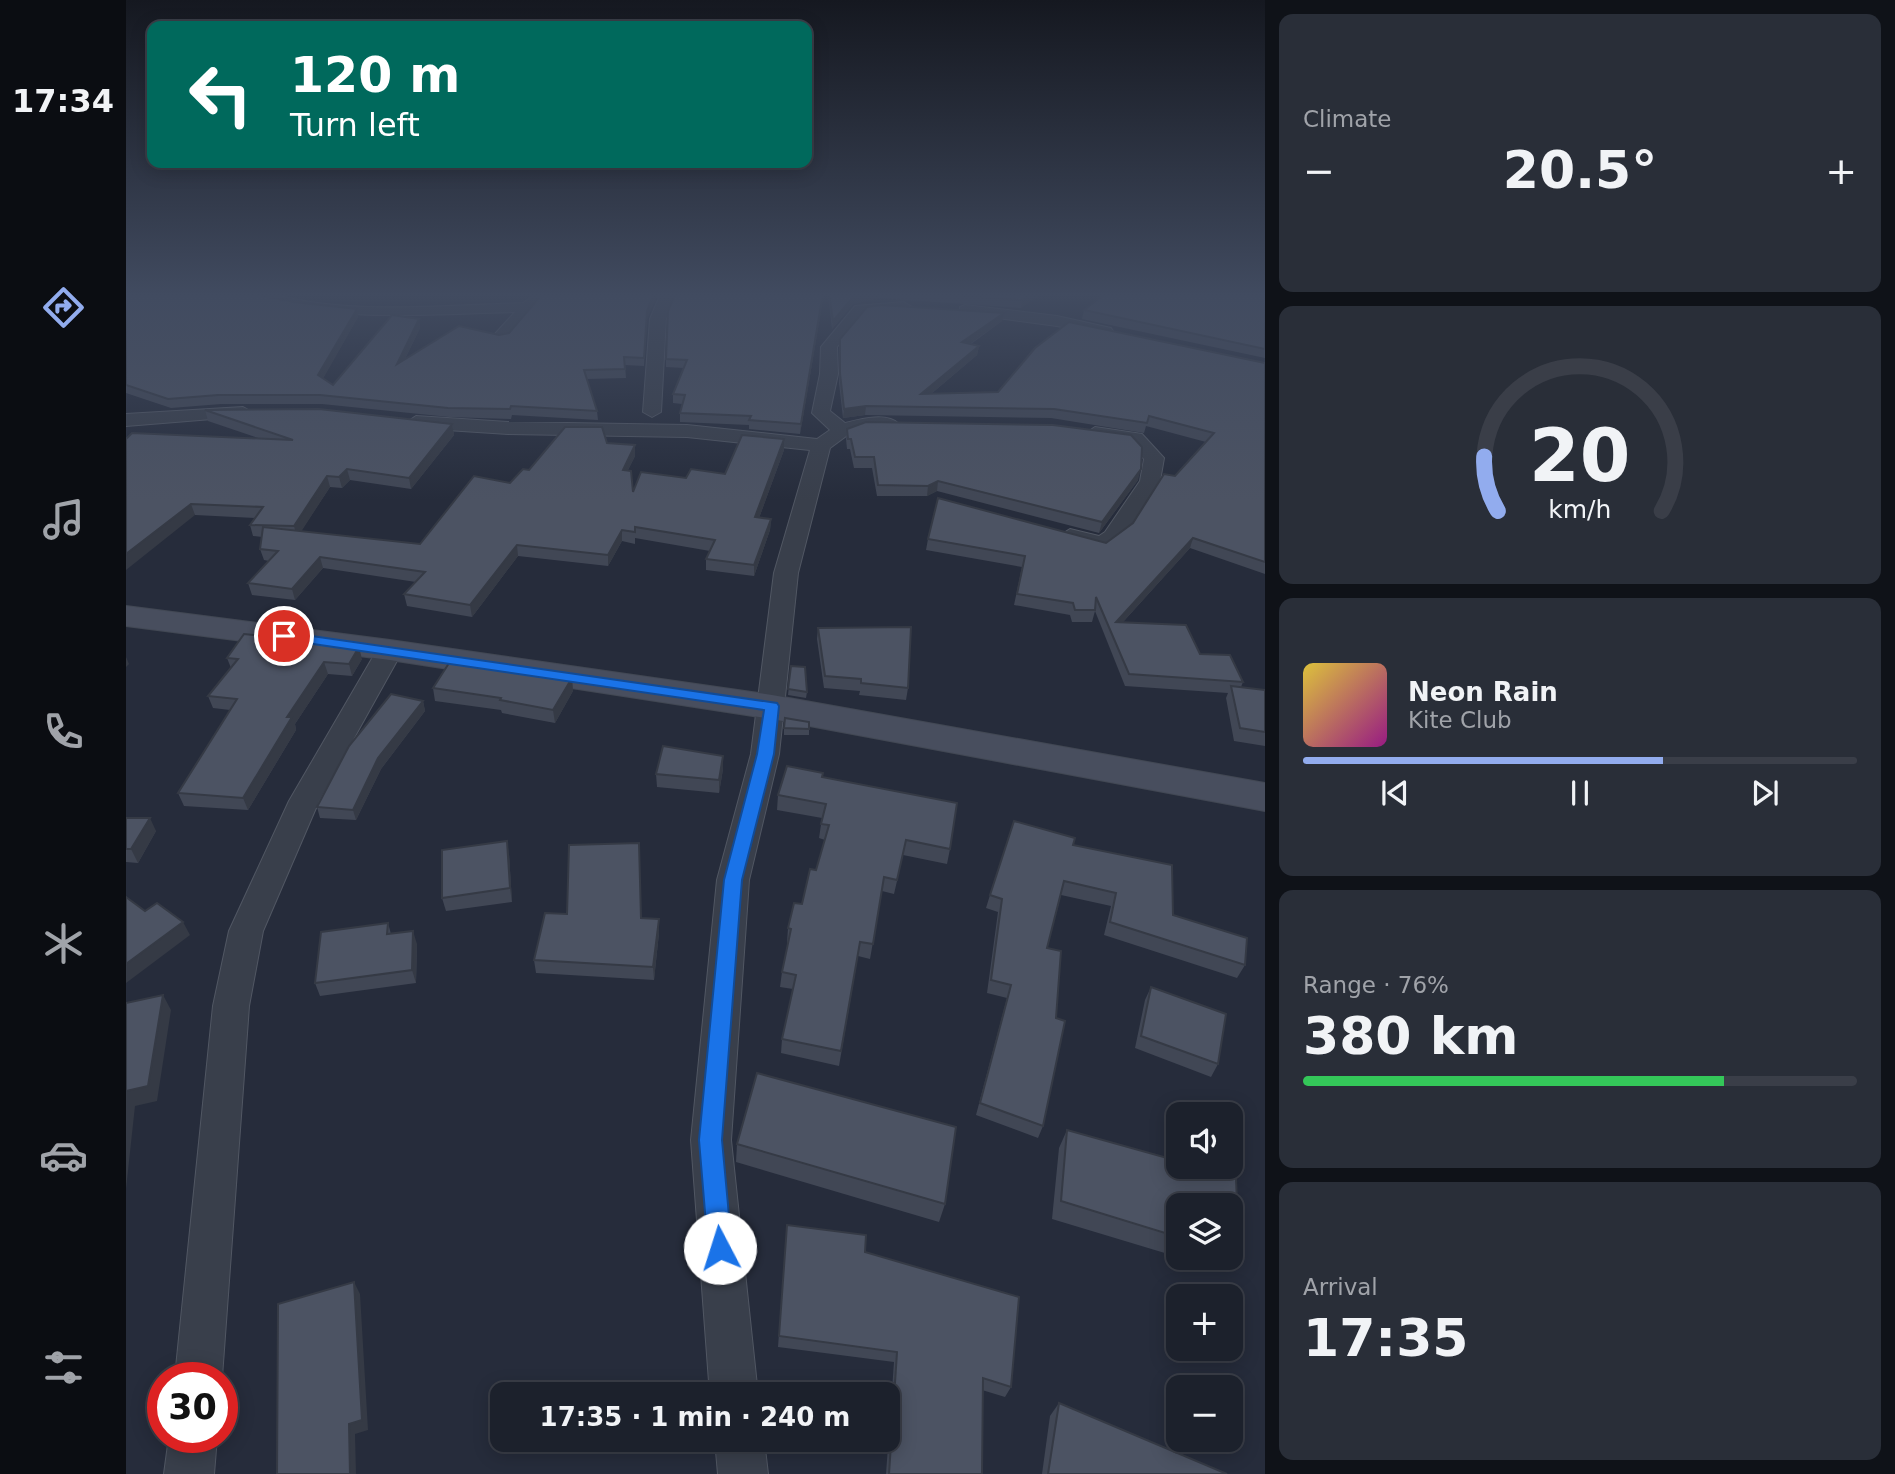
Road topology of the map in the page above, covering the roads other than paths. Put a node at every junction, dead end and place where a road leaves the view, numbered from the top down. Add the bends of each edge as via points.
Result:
1 (656, 362) edge
2 (829, 362) edge
3 (259, 412) edge
4 (653, 412) dead end
5 (126, 420) edge
6 (397, 420) edge
7 (903, 425) edge
8 (842, 430) junction
9 (1075, 430) edge
10 (821, 445) junction
11 (1051, 531) edge
12 (126, 616) edge
13 (390, 650) junction
14 (772, 706) junction
15 (1265, 796) edge
16 (199, 1362) edge
17 (733, 1382) edge
18 (740, 1452) edge
19 (191, 1453) edge
20 (189, 1474) edge
21 (743, 1474) edge

1 - 4 street
2 - 8 street via 821,413
3 - 5 street
6 - 10 street via 509,428 687,431
7 - 8 street via 864,424
8 - 10 street
9 - 11 street via 1135,438 1154,458 1150,481 1113,537 1102,544
10 - 14 street via 786,573
12 - 13 street
13 - 14 street
13 - 16 street via 304,801 246,931 231,1006
14 - 15 street
14 - 17 street via 765,754 733,880 711,1140
18 - 21 street
19 - 20 street

